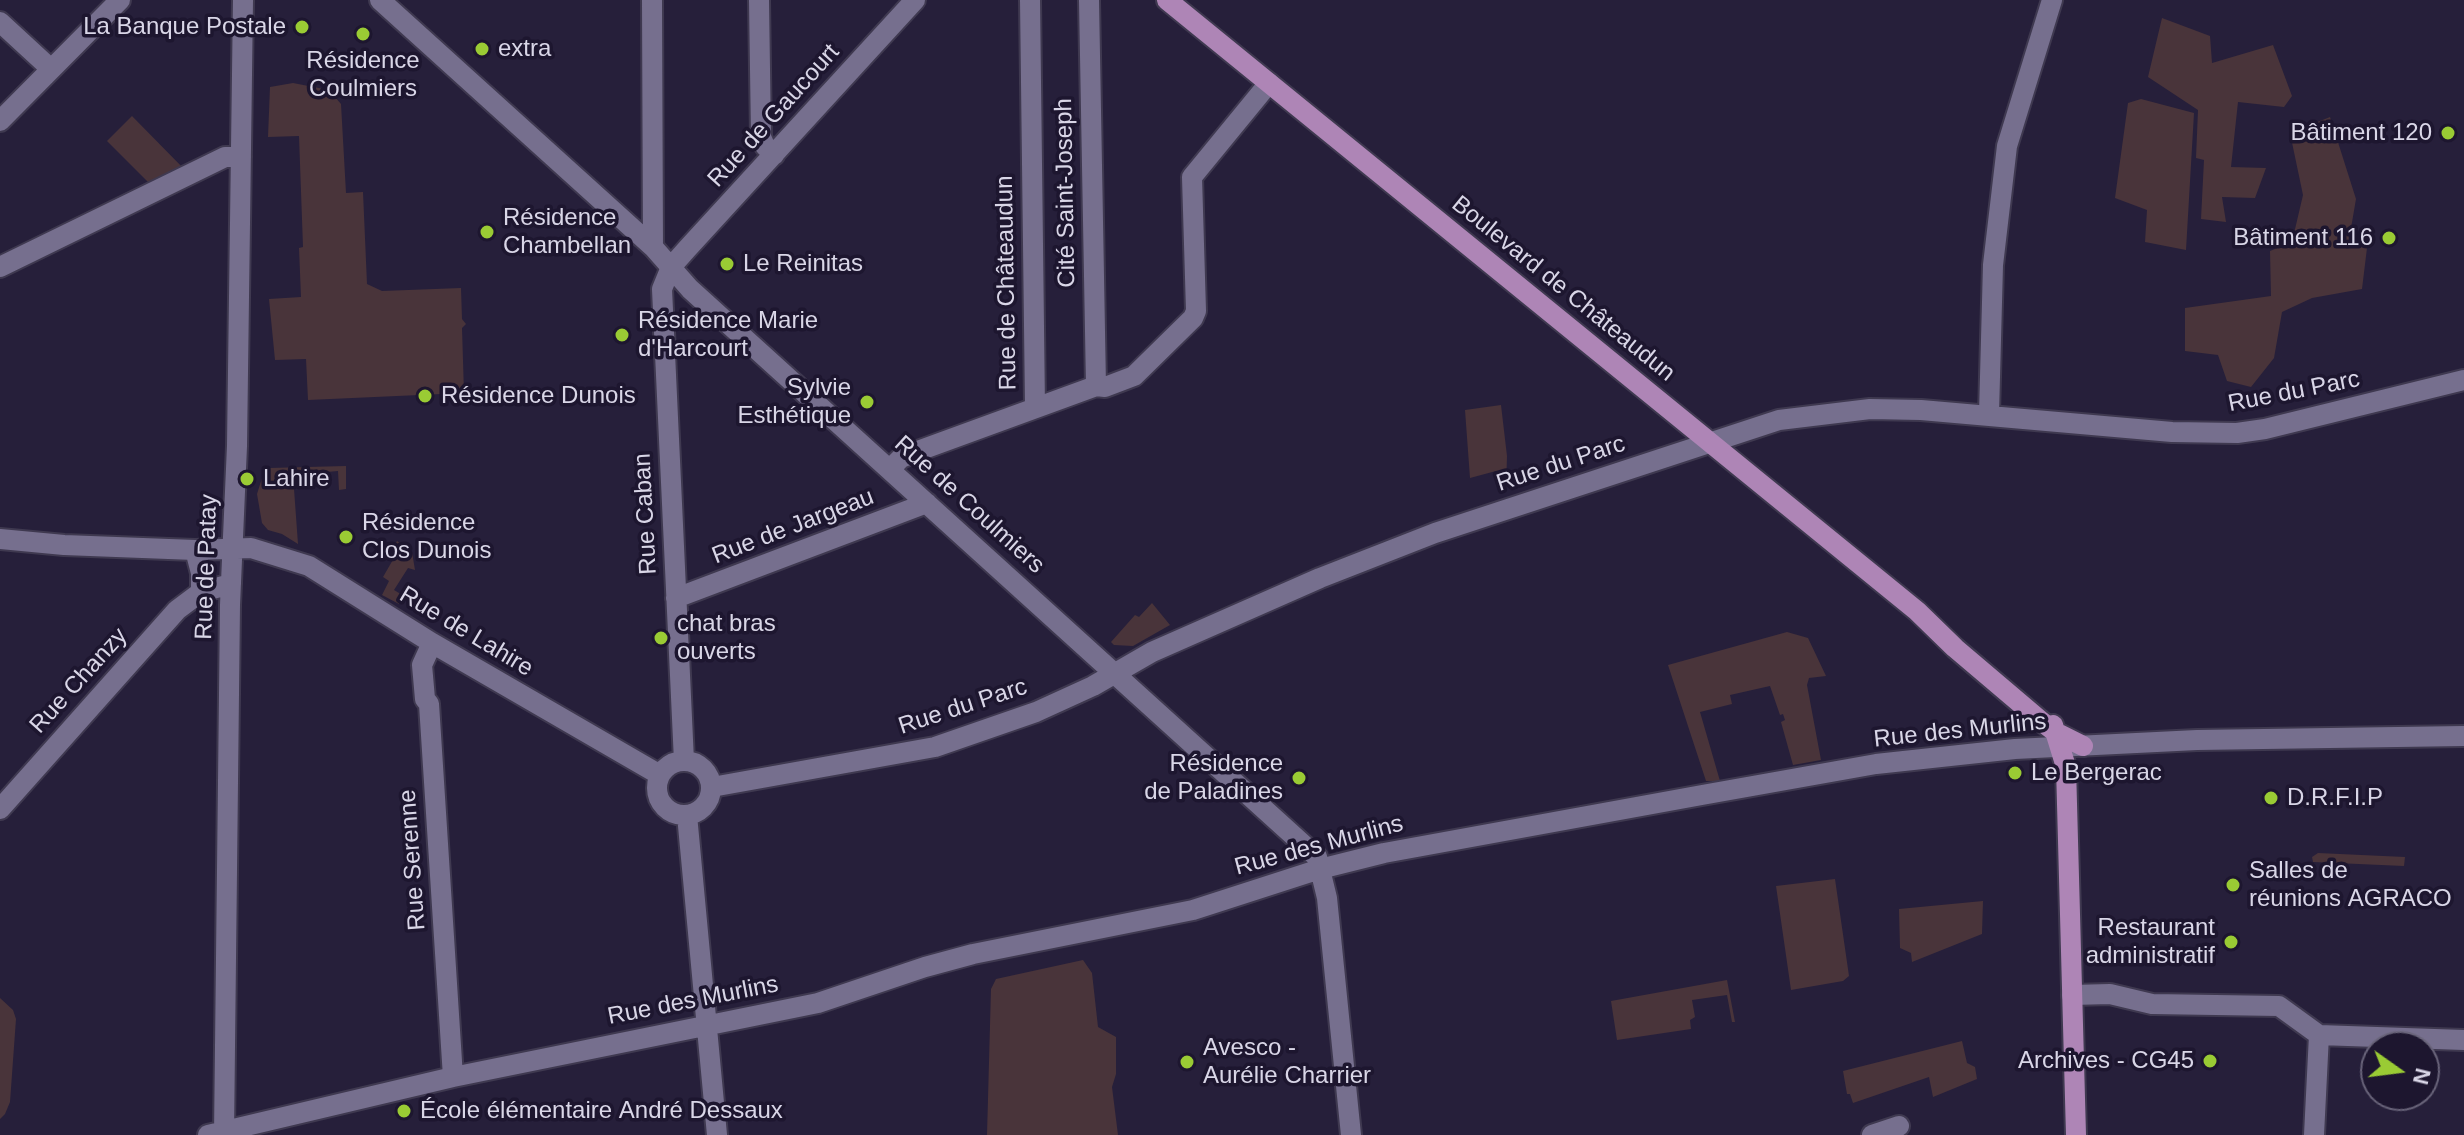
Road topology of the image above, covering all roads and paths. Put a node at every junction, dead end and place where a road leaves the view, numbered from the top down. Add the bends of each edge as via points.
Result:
1 (120, 0) edge
2 (243, 0) edge
3 (652, 0) edge
4 (759, 0) edge
5 (915, 0) edge
6 (1030, 0) edge
7 (1089, 0) edge
8 (1167, 0) edge
9 (2052, 0) edge
10 (388, 2) edge
11 (0, 22) edge
12 (51, 69) junction
13 (1269, 83) junction
14 (0, 121) edge
15 (774, 155) junction
16 (241, 157) junction
17 (653, 247) junction
18 (0, 267) edge
19 (671, 267) junction
20 (2464, 380) edge
21 (1096, 386) junction
22 (1035, 407) junction
23 (1989, 414) junction
24 (1712, 444) junction
25 (891, 468) junction
26 (927, 503) junction
27 (0, 539) edge
28 (234, 547) junction
29 (195, 550) junction
30 (231, 584) junction
31 (201, 592) junction
32 (676, 598) junction
33 (432, 643) junction
34 (1114, 673) junction
35 (2464, 736) edge
36 (2058, 739) junction
37 (2083, 746) joint
38 (684, 761) junction
39 (660, 775) junction
40 (712, 787) junction
41 (0, 809) edge
42 (687, 815) junction
43 (1320, 869) junction
44 (2072, 995) junction
45 (707, 1025) junction
46 (2319, 1035) junction
47 (2464, 1040) edge
48 (453, 1077) junction
49 (1899, 1126) dead end
50 (219, 1134) edge
51 (717, 1135) edge
52 (1351, 1135) edge
53 (1872, 1135) edge
54 (2076, 1135) edge
55 (2314, 1135) edge

1 - 12 street
2 - 16 street, Rue de Patay
3 - 17 street
4 - 15 street via 761,137
5 - 15 street, Rue de Gaucourt
6 - 22 street, Rue de Châteaudun
7 - 21 street, Cité Saint-Joseph
8 - 13 main road, Boulevard de Châteaudun
9 - 23 street via 2007,146 1993,265
10 - 17 street, Rue de Coulmiers
11 - 12 street
12 - 14 street
13 - 21 street via 1192,177 1195,315 1134,376
13 - 24 main road, Boulevard de Châteaudun
15 - 19 street, Rue de Gaucourt
16 - 18 street via 225,157
16 - 28 street, Rue de Patay
17 - 19 street, Rue de Coulmiers
19 - 25 street, Rue de Coulmiers
19 - 32 street, Rue Caban via 662,289 662,321
20 - 23 street, Rue du Parc via 2237,433
21 - 22 street
22 - 25 street, Rue de Châteaudun via 910,454
23 - 24 street, Rue du Parc via 1829,412 1779,420
24 - 34 street, Rue du Parc via 1406,544 1217,622
24 - 36 main road, Boulevard de Châteaudun via 1927,619
25 - 26 street, Rue de Coulmiers
26 - 32 street, Rue de Jargeau
26 - 34 street, Rue de Coulmiers
27 - 29 street, Rue de Lahire
28 - 29 street, Rue de Lahire
28 - 30 street, Rue de Patay
28 - 33 street, Rue de Lahire via 260,549 309,566
29 - 31 street
30 - 31 street, Rue Chanzy
30 - 50 street, Rue de Patay
31 - 41 street, Rue Chanzy via 177,610
32 - 38 street, Rue Caban
33 - 39 street, Rue de Lahire
33 - 48 street, Rue Serenne via 422,665 429,704
34 - 40 street, Rue du Parc via 1036,712 935,747
34 - 43 street, Rue de Coulmiers via 1305,845
35 - 37 street
36 - 37 main road, Boulevard de Châteaudun
36 - 43 street, Rue des Murlins via 2015,749 1876,764
36 - 44 main road via 2066,767
38 - 39 street via 669,765
38 - 40 street via 706,771
39 - 42 street via 657,792 664,806
40 - 42 street via 701,810
42 - 45 street
43 - 45 street, Rue des Murlins via 1193,910 973,954 818,1003
43 - 52 street, Rue de Coulmiers
44 - 46 street via 2121,995 2152,1004 2279,1006
44 - 54 main road
45 - 48 street, Rue des Murlins
45 - 51 street
46 - 47 street
46 - 55 street
48 - 50 street, Rue des Murlins
49 - 53 street

